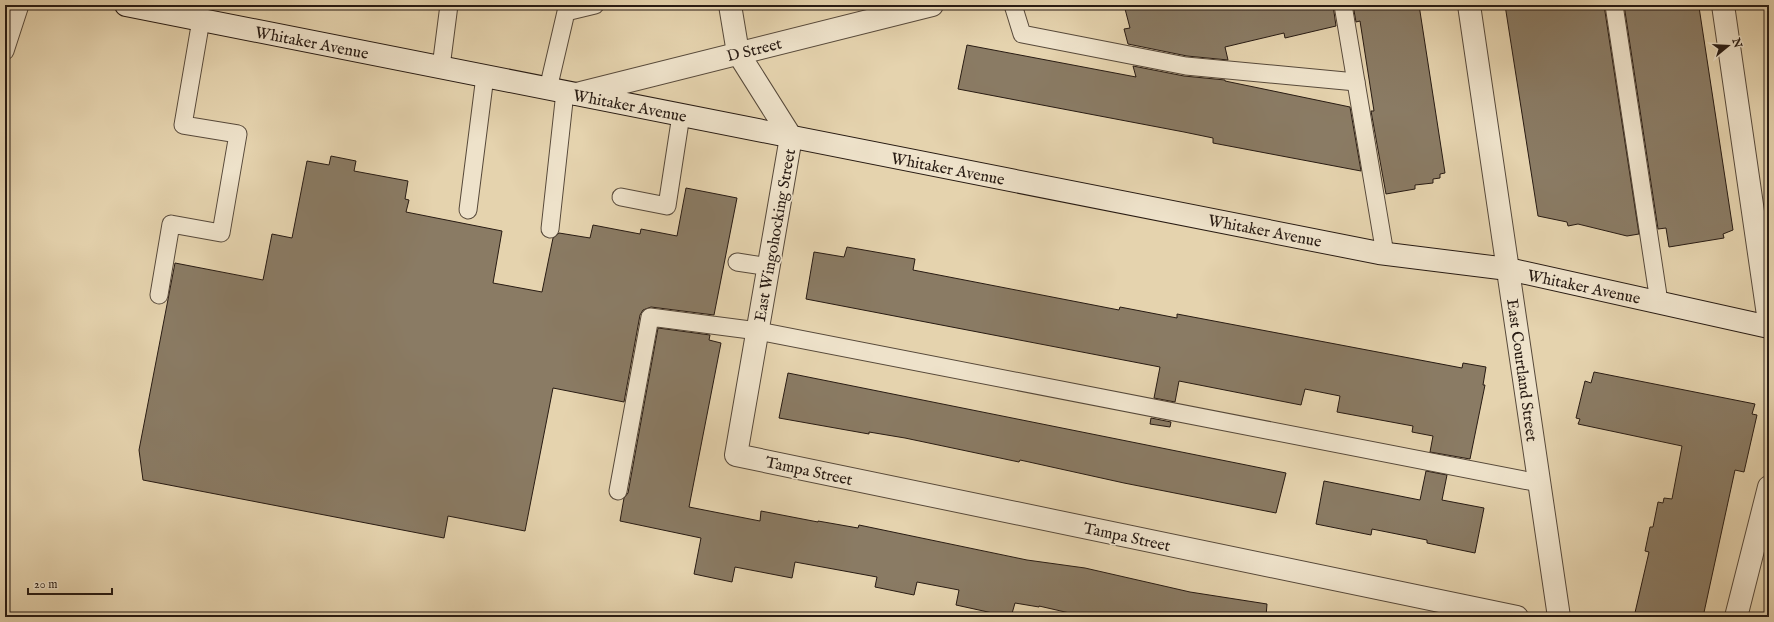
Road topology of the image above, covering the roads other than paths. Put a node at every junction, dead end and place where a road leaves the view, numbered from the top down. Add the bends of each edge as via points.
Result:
1 (20, 5) edge
2 (126, 5) edge
3 (449, 5) edge
4 (595, 5) edge
5 (730, 5) edge
6 (932, 5) edge
7 (1013, 5) edge
8 (1343, 5) edge
9 (1469, 5) edge
10 (1614, 5) edge
11 (1723, 5) edge
12 (201, 20) junction
13 (5, 51) edge
14 (738, 53) junction
15 (441, 67) junction
16 (484, 76) junction
17 (1356, 82) junction
18 (563, 92) junction
19 (681, 115) junction
20 (791, 137) junction
21 (621, 197) dead end
22 (468, 210) dead end
23 (550, 229) dead end
24 (1385, 254) junction
25 (737, 262) dead end
26 (769, 267) junction
27 (1508, 269) junction
28 (159, 295) dead end
29 (1659, 302) junction
30 (1769, 322) edge
31 (1769, 327) edge
32 (758, 331) junction
33 (736, 455) joint
34 (1539, 483) junction
35 (1769, 487) edge
36 (618, 491) dead end
37 (1763, 534) edge
38 (1517, 617) edge
39 (1559, 617) edge
40 (1736, 617) edge

1 - 13 lane
2 - 12 street, Whitaker Avenue
3 - 15 lane
4 - 18 lane via 566,12
5 - 14 street, East Wingohocking Street
6 - 14 street, D Street
7 - 17 lane via 1022,34 1186,66
8 - 17 lane
9 - 27 street, East Courtland Street
10 - 29 lane
11 - 30 street
12 - 15 street, Whitaker Avenue
12 - 28 lane via 183,125 238,134 221,233 171,224
14 - 18 street, D Street
14 - 20 street, East Wingohocking Street
15 - 16 street, Whitaker Avenue
16 - 18 street, Whitaker Avenue
16 - 22 lane
17 - 24 lane
18 - 19 street, Whitaker Avenue
18 - 23 lane
19 - 20 street, Whitaker Avenue
19 - 21 lane via 667,206
20 - 24 street, Whitaker Avenue
20 - 26 street, East Wingohocking Street
24 - 27 street, Whitaker Avenue
25 - 26 lane
26 - 32 street, East Wingohocking Street
27 - 29 street, Whitaker Avenue
27 - 34 street, East Courtland Street
29 - 31 street, Whitaker Avenue
32 - 33 street, East Wingohocking Street
32 - 34 lane
32 - 36 lane via 650,317
33 - 38 street, Tampa Street
34 - 39 street, East Courtland Street
35 - 37 street
37 - 40 street

